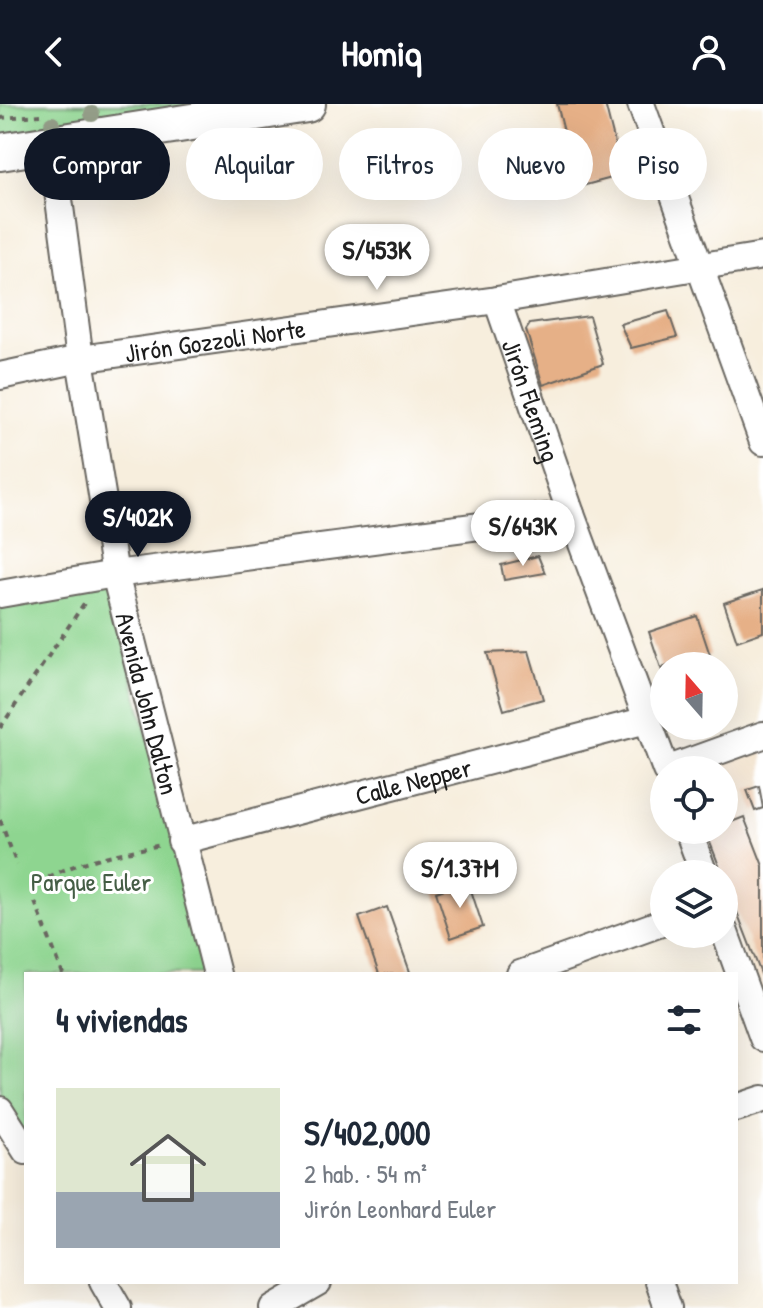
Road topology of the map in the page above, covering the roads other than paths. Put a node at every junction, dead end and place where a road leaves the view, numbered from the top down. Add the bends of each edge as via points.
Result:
1 (307, 104) edge
2 (641, 104) edge
3 (161, 128) edge
4 (24, 149) edge
5 (0, 152) edge
6 (59, 200) edge
7 (763, 256) edge
8 (699, 265) junction
9 (497, 300) junction
10 (80, 359) junction
11 (0, 376) edge
12 (763, 442) edge
13 (571, 514) junction
14 (108, 576) junction
15 (0, 594) edge
16 (647, 720) junction
17 (763, 735) edge
18 (661, 756) edge
19 (705, 756) edge
20 (181, 841) junction
21 (650, 927) edge
22 (730, 948) edge
23 (216, 972) edge
24 (526, 972) edge
25 (763, 1038) edge
26 (763, 1099) edge
27 (738, 1107) edge
28 (0, 1110) edge
29 (24, 1148) edge
30 (104, 1284) edge
31 (315, 1284) edge
32 (660, 1284) edge
33 (118, 1308) edge
34 (273, 1308) edge
35 (668, 1308) edge

1 - 3 main road
2 - 8 street
4 - 5 main road
6 - 10 street, Avenida John Dalton
7 - 8 street, Jirón Gozzoli Norte
8 - 9 street, Jirón Gozzoli Norte
8 - 12 street
9 - 10 street, Jirón Gozzoli Norte
9 - 13 street, Jirón Fleming
10 - 11 street, Jirón Gozzoli Norte
10 - 14 street, Avenida John Dalton
13 - 14 street
13 - 16 street, Jirón Fleming
14 - 15 street
14 - 20 street, Avenida John Dalton
16 - 18 street, Jirón Fleming
16 - 20 street, Calle Nepper
17 - 19 street
20 - 23 street, Avenida John Dalton
21 - 24 street
22 - 25 street
26 - 27 street
28 - 29 street
30 - 33 street
31 - 34 street
32 - 35 street

